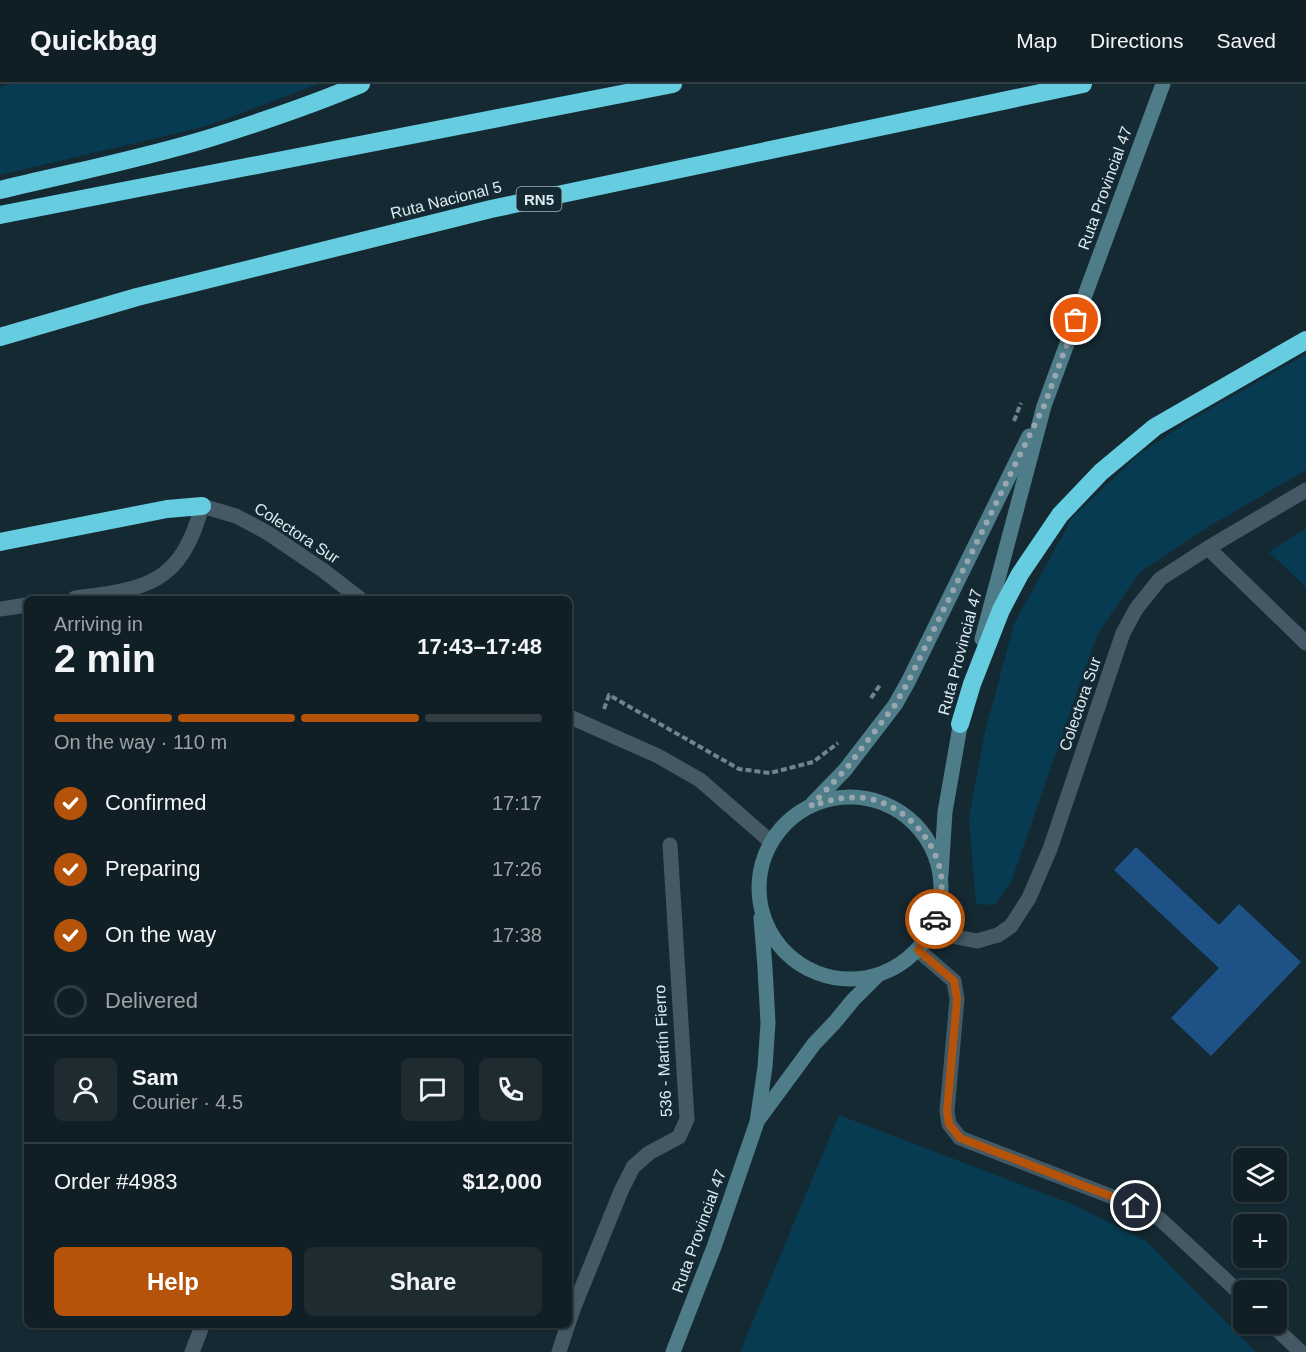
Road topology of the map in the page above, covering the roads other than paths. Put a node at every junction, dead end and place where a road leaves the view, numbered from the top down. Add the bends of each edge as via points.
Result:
1 (361, 84) edge
2 (673, 84) edge
3 (1083, 84) edge
4 (1163, 84) edge
5 (0, 190) edge
6 (0, 215) edge
7 (0, 337) edge
8 (1306, 340) edge
9 (1044, 406) junction
10 (1306, 490) edge
11 (202, 507) junction
12 (0, 542) edge
13 (1208, 548) junction
14 (94, 596) edge
15 (356, 596) edge
16 (24, 605) edge
17 (0, 609) edge
18 (1306, 643) edge
19 (572, 718) edge
20 (960, 724) junction
21 (811, 806) junction
22 (771, 842) junction
23 (670, 845) dead end
24 (941, 875) junction
25 (759, 897) junction
26 (931, 932) junction
27 (918, 950) junction
28 (878, 975) junction
29 (757, 1122) junction
30 (1233, 1287) edge
31 (572, 1304) edge
32 (201, 1328) edge
33 (567, 1328) edge
34 (1282, 1334) edge
35 (192, 1352) edge
36 (559, 1352) edge
37 (673, 1352) edge
38 (1301, 1352) edge

1 - 5 highway via 209,138
2 - 6 highway
3 - 7 highway, Ruta Nacional 5 / RN5 via 491,208 137,297
4 - 9 main road, Ruta Provincial 47
8 - 20 highway via 1155,427 1101,472 1060,515 1001,610
9 - 20 main road, Ruta Provincial 47
9 - 21 main road, Ruta Provincial 47 via 895,705 845,770
10 - 13 street, Colectora Sur
11 - 12 highway via 167,509
11 - 14 street via 188,545 166,573 148,584
11 - 15 street, Colectora Sur via 236,516 268,533
13 - 18 street
13 - 26 street, Colectora Sur via 1160,579 1123,633 1050,849 1029,898 1011,926 998,936 977,941
16 - 17 street
19 - 22 street via 658,756 700,780
20 - 24 main road, Ruta Provincial 47 via 945,812
21 - 22 main road via 795,815
21 - 24 main road via 838,797 867,798 894,807 916,825 933,848
22 - 25 main road via 761,869
23 - 31 street, 536 - Martín Fierro via 687,1119 679,1137 633,1167
24 - 26 main road via 940,904
25 - 28 main road via 775,939 800,964 825,976 851,979
25 - 29 main road, Ruta Provincial 47 via 768,1023
26 - 27 main road
27 - 28 main road via 900,965
27 - 30 street via 954,981 957,999 947,1111 949,1124 960,1138 1136,1206 1160,1219
28 - 29 main road, Ruta Provincial 47 via 814,1044
29 - 37 main road, Ruta Provincial 47
32 - 35 street
33 - 36 street, 536 - Martín Fierro
34 - 38 street

